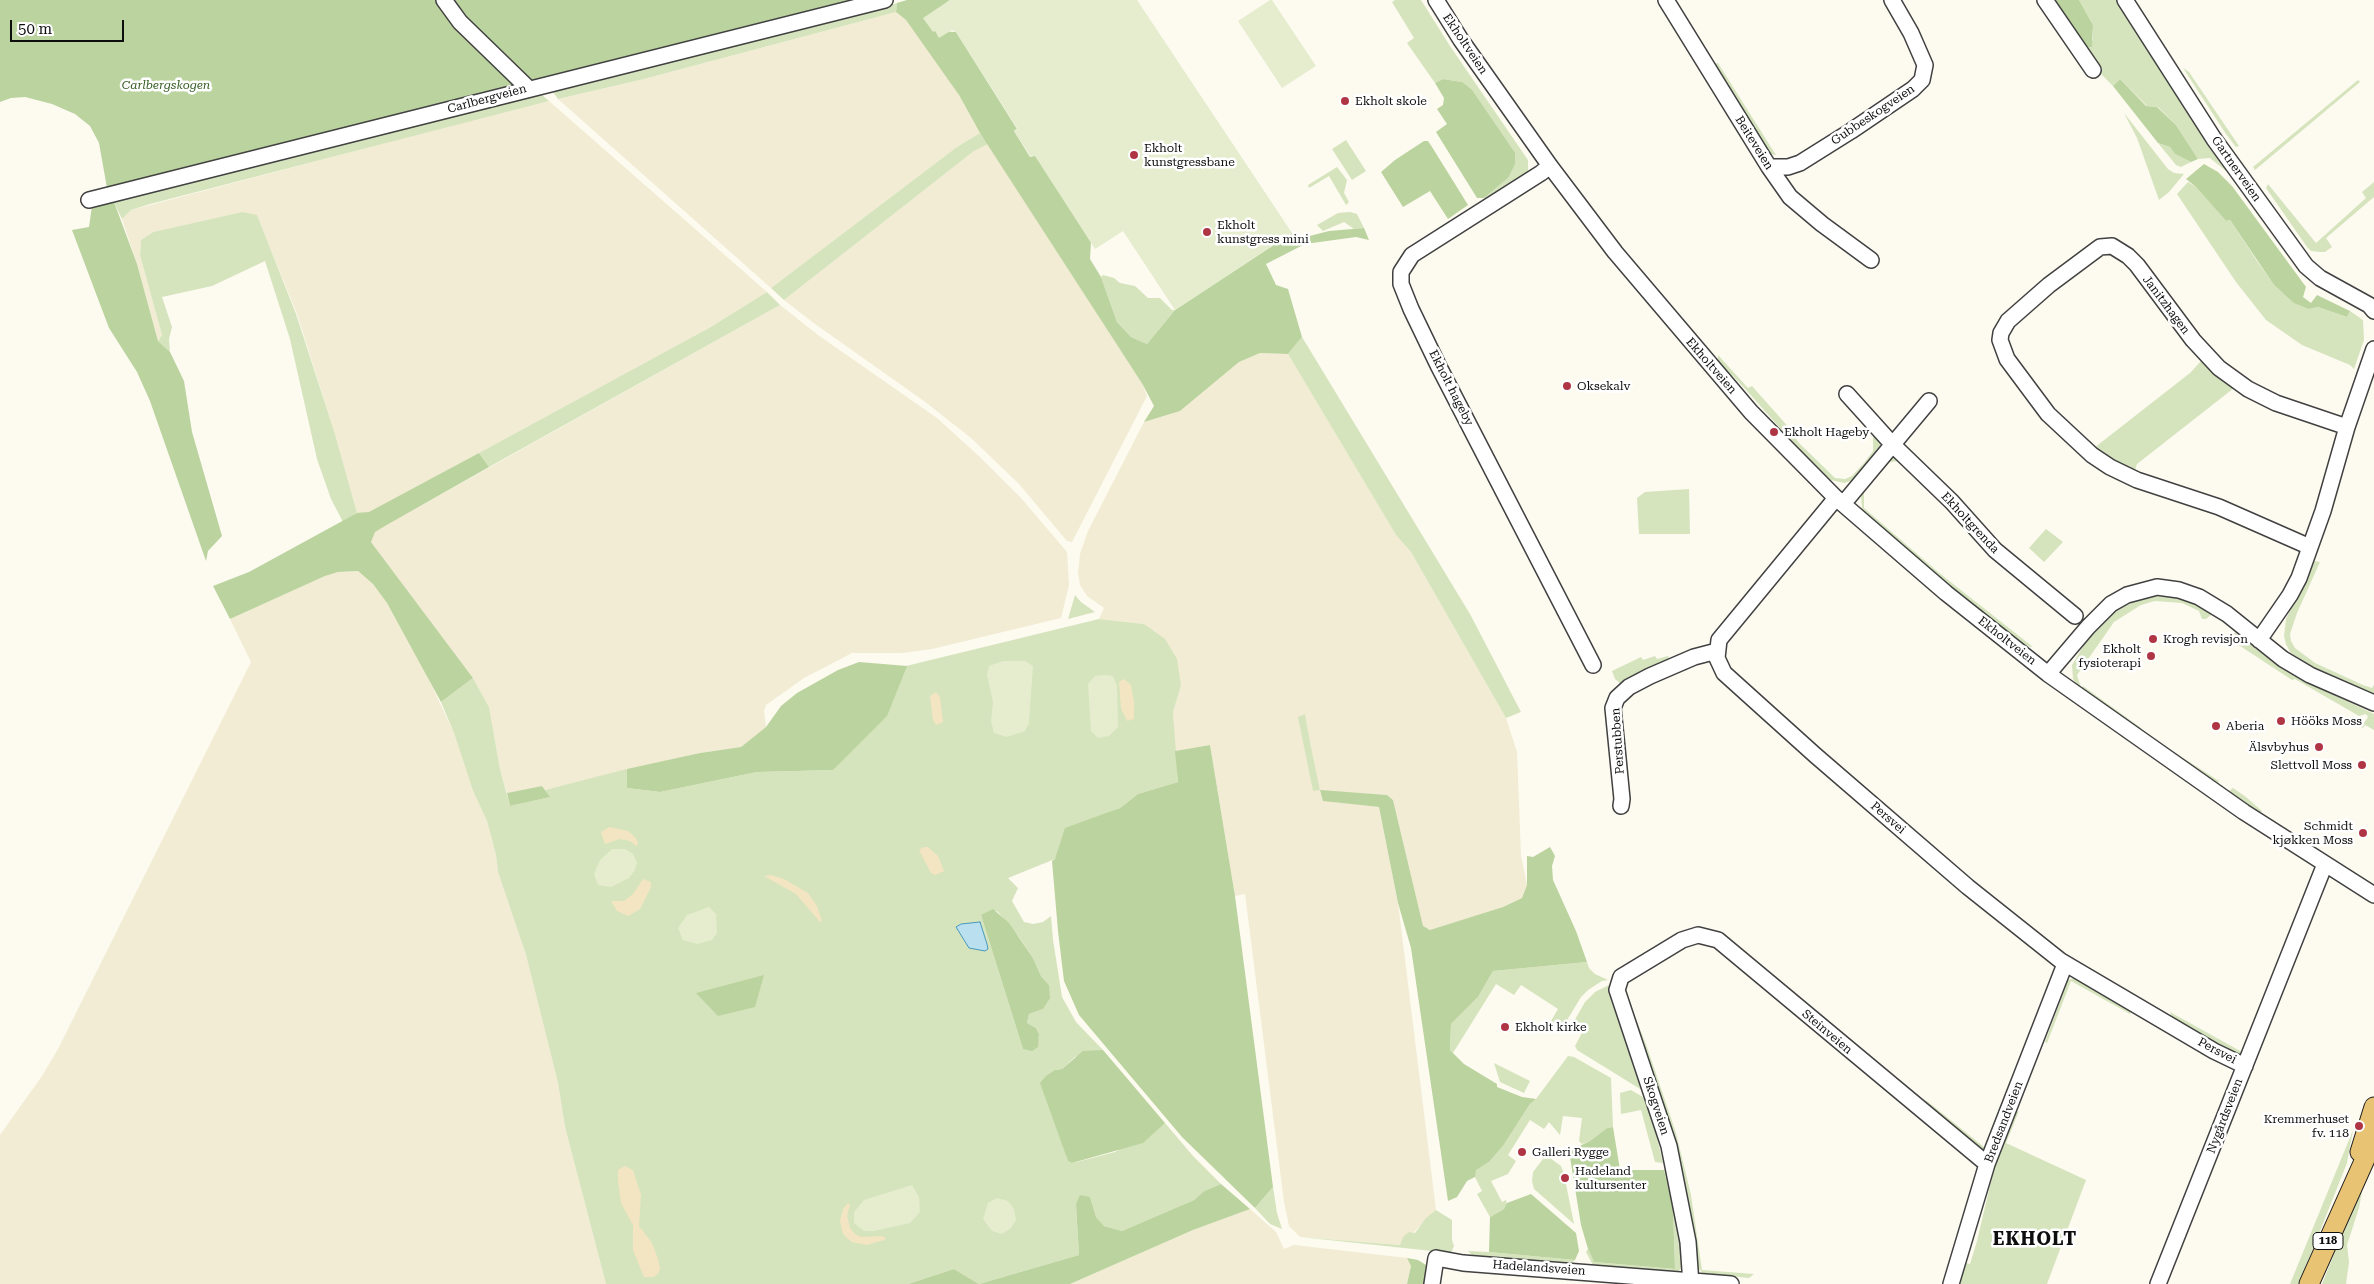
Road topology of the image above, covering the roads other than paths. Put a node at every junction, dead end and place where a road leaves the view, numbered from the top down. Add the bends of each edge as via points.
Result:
1 (444, 0) edge
2 (885, 0) edge
3 (1436, 0) edge
4 (1666, 0) edge
5 (1892, 0) edge
6 (2045, 0) edge
7 (2126, 0) edge
8 (2093, 70) dead end
9 (528, 88) junction
10 (1550, 166) junction
11 (1769, 167) junction
12 (89, 200) dead end
13 (1871, 260) dead end
14 (2374, 311) edge
15 (2374, 349) edge
16 (1847, 394) dead end
17 (1929, 401) dead end
18 (2347, 427) junction
19 (1893, 445) junction
20 (1839, 501) junction
21 (2310, 547) junction
22 (2075, 616) dead end
23 (2259, 640) junction
24 (1716, 651) junction
25 (1593, 665) dead end
26 (2048, 674) junction
27 (2374, 702) edge
28 (1621, 806) dead end
29 (2325, 864) junction
30 (2374, 895) edge
31 (1659, 952) joint
32 (2065, 964) junction
33 (2245, 1066) junction
34 (2374, 1107) edge
35 (2374, 1139) edge
36 (1987, 1164) junction
37 (2346, 1199) junction
38 (1691, 1282) edge
39 (1432, 1284) edge
40 (1731, 1284) edge
41 (1951, 1284) edge
42 (2158, 1284) edge
43 (2309, 1284) edge

1 - 9 street via 460,22
2 - 9 street, Carlbergveien
3 - 10 street, Ekholtveien
4 - 11 street, Beiteveien
5 - 11 street, Gubbeskogveien via 1925,65 1922,80 1800,164
6 - 8 street
7 - 14 street, Gartnerveien via 2214,139 2306,266
9 - 12 street, Carlbergveien
10 - 20 street, Ekholtveien via 1658,306 1752,412
10 - 25 street, Ekholt hageby via 1412,255 1401,272 1401,284 1438,365
11 - 13 street, Beiteveien via 1790,197
15 - 18 street
16 - 19 street, Ekholtgrenda
17 - 19 street
18 - 21 street
18 - 21 street, Janitzhagen via 2276,403 2248,389 2219,368 2192,340 2137,265 2112,246 2100,247 2075,264 1996,334 2019,378 2064,430 2104,463 2137,480 2220,507
19 - 20 street
19 - 22 street, Ekholtgrenda via 1952,502 1995,550
20 - 24 street via 1719,640
20 - 26 street, Ekholtveien via 1946,593
21 - 23 street via 2290,595
23 - 26 street, Ekholtveien via 2199,597 2157,587 2126,595 2111,604
23 - 27 street, Ekholtveien via 2310,675
24 - 28 street, Perstubben via 1650,676 1628,687 1617,698 1613,708
24 - 32 street, Persvei via 1724,673 1740,689 1968,887
26 - 29 street, Ekholtveien via 2220,796
29 - 30 street, Ekholtveien
29 - 33 street, Nygårdsveien
31 - 36 street, Steinveien via 1698,935 1718,940
31 - 38 street, Skogveien via 1622,977 1617,990 1668,1146 1688,1242
32 - 33 street, Persvei
32 - 36 street, Bredsandveien
33 - 42 street, Nygårdsveien
34 - 37 main road, 118
35 - 37 main road, 118
36 - 41 street, Bredsandveien
37 - 43 main road, 118
38 - 39 street, Hadelandsveien via 1436,1258
38 - 40 street, Hadelandsveien

